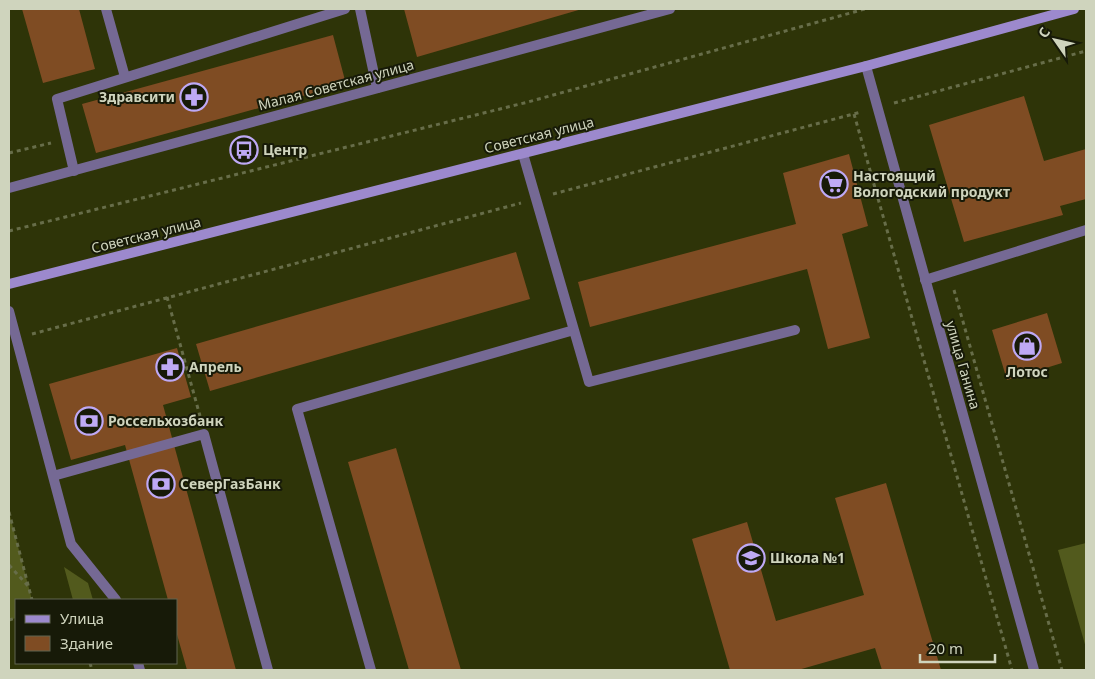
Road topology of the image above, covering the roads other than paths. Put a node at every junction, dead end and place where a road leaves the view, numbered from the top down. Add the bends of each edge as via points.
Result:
1 (106, 9) edge
2 (345, 9) edge
3 (360, 9) edge
4 (670, 9) edge
5 (1074, 9) edge
6 (866, 66) junction
7 (125, 77) junction
8 (377, 88) junction
9 (523, 154) junction
10 (74, 170) junction
11 (9, 188) edge
12 (1086, 230) edge
13 (925, 280) junction
14 (9, 284) edge
15 (9, 311) edge
16 (574, 330) junction
17 (795, 330) dead end
18 (53, 476) junction
19 (115, 599) edge
20 (268, 670) edge
21 (371, 670) edge
22 (1034, 670) edge

1 - 7 street
2 - 7 street
3 - 8 street
4 - 8 street, Малая Советская улица
5 - 6 main road, Советская улица
6 - 9 main road, Советская улица
6 - 13 street, улица Ганина
7 - 10 street via 57,99
8 - 10 street, Малая Советская улица
9 - 14 main road, Советская улица
9 - 16 street
10 - 11 street, Малая Советская улица
12 - 13 street
13 - 22 street, улица Ганина
15 - 18 street
16 - 17 street via 589,382
16 - 21 street via 297,409
18 - 19 street via 71,544
18 - 20 street via 204,434

